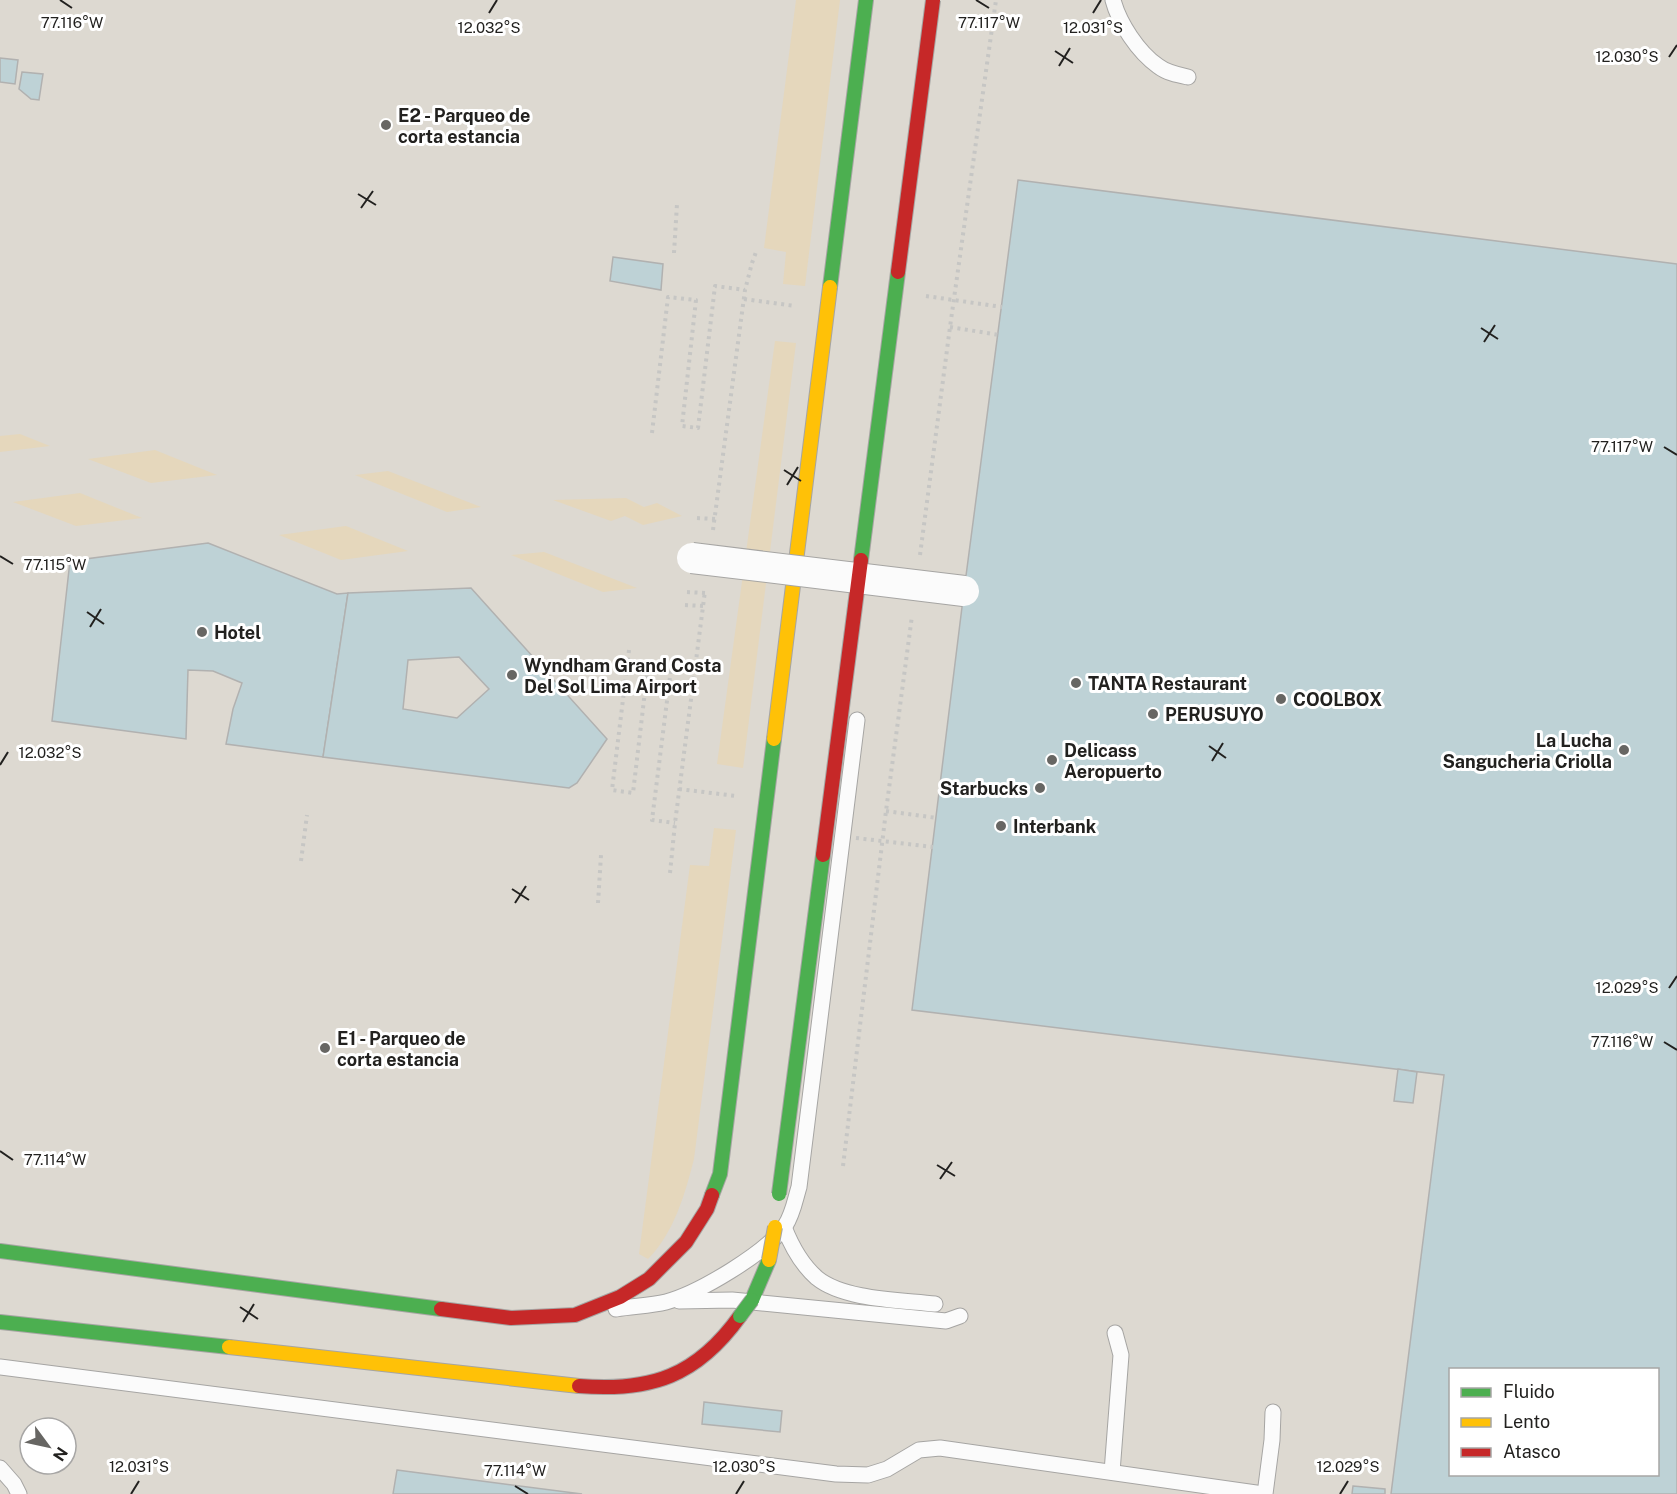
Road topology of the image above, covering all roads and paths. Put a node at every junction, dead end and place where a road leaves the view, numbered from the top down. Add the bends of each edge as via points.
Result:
1 (866, 0) edge
2 (933, 0) edge
3 (945, 0) edge
4 (1113, 0) edge
5 (1188, 77) dead end
6 (676, 204) dead end
7 (756, 252) dead end
8 (674, 253) dead end
9 (895, 292) junction
10 (744, 299) dead end
11 (802, 307) dead end
12 (1002, 307) dead end
13 (950, 327) dead end
14 (999, 335) dead end
15 (652, 433) dead end
16 (883, 506) dead end
17 (696, 518) dead end
18 (715, 519) dead end
19 (692, 558) dead end
20 (876, 563) dead end
21 (964, 591) dead end
22 (687, 592) dead end
23 (705, 593) dead end
24 (872, 598) dead end
25 (686, 605) dead end
26 (703, 606) dead end
27 (630, 650) dead end
28 (859, 702) dead end
29 (679, 789) dead end
30 (737, 796) dead end
31 (886, 811) dead end
32 (307, 815) dead end
33 (937, 818) dead end
34 (826, 835) junction
35 (933, 847) dead end
36 (601, 855) dead end
37 (301, 861) dead end
38 (670, 873) dead end
39 (598, 903) dead end
40 (784, 1227) junction
41 (0, 1251) edge
42 (667, 1302) junction
43 (935, 1304) dead end
44 (575, 1315) junction
45 (960, 1316) dead end
46 (0, 1322) edge
47 (1115, 1333) dead end
48 (0, 1367) edge
49 (1273, 1412) dead end
50 (0, 1468) edge
51 (1112, 1472) junction
52 (19, 1494) edge
53 (1264, 1494) edge

1 - 44 main road via 720,1174 706,1209 686,1242 649,1279 620,1297
2 - 9 main road, bridge
3 - 16 lane
4 - 5 lane via 1133,42 1158,66
6 - 8 path
7 - 15 path via 745,290 715,286 698,428 682,426 696,300 668,297
9 - 12 path, bridge
9 - 34 main road, bridge
10 - 11 path
13 - 14 path
17 - 18 path
19 - 21 street, bridge
20 - 24 lane
22 - 23 path
25 - 26 path
27 - 38 path via 612,790 633,793 648,666 671,669 652,820 675,823
28 - 40 lane via 799,1187
29 - 30 path
31 - 33 path
32 - 37 path
34 - 35 path, bridge
34 - 46 main road, bridge via 769,1260 753,1300 731,1330 700,1359 670,1377 604,1387 549,1383
36 - 39 path
40 - 42 lane via 759,1252 725,1274
40 - 43 lane via 802,1261 816,1277 834,1288 856,1295
41 - 44 main road via 511,1318
42 - 44 lane
42 - 45 lane via 732,1300 946,1322
47 - 51 lane via 1121,1355
48 - 51 lane via 836,1474 868,1475 919,1450 940,1448
49 - 53 lane
50 - 52 lane
51 - 53 lane

